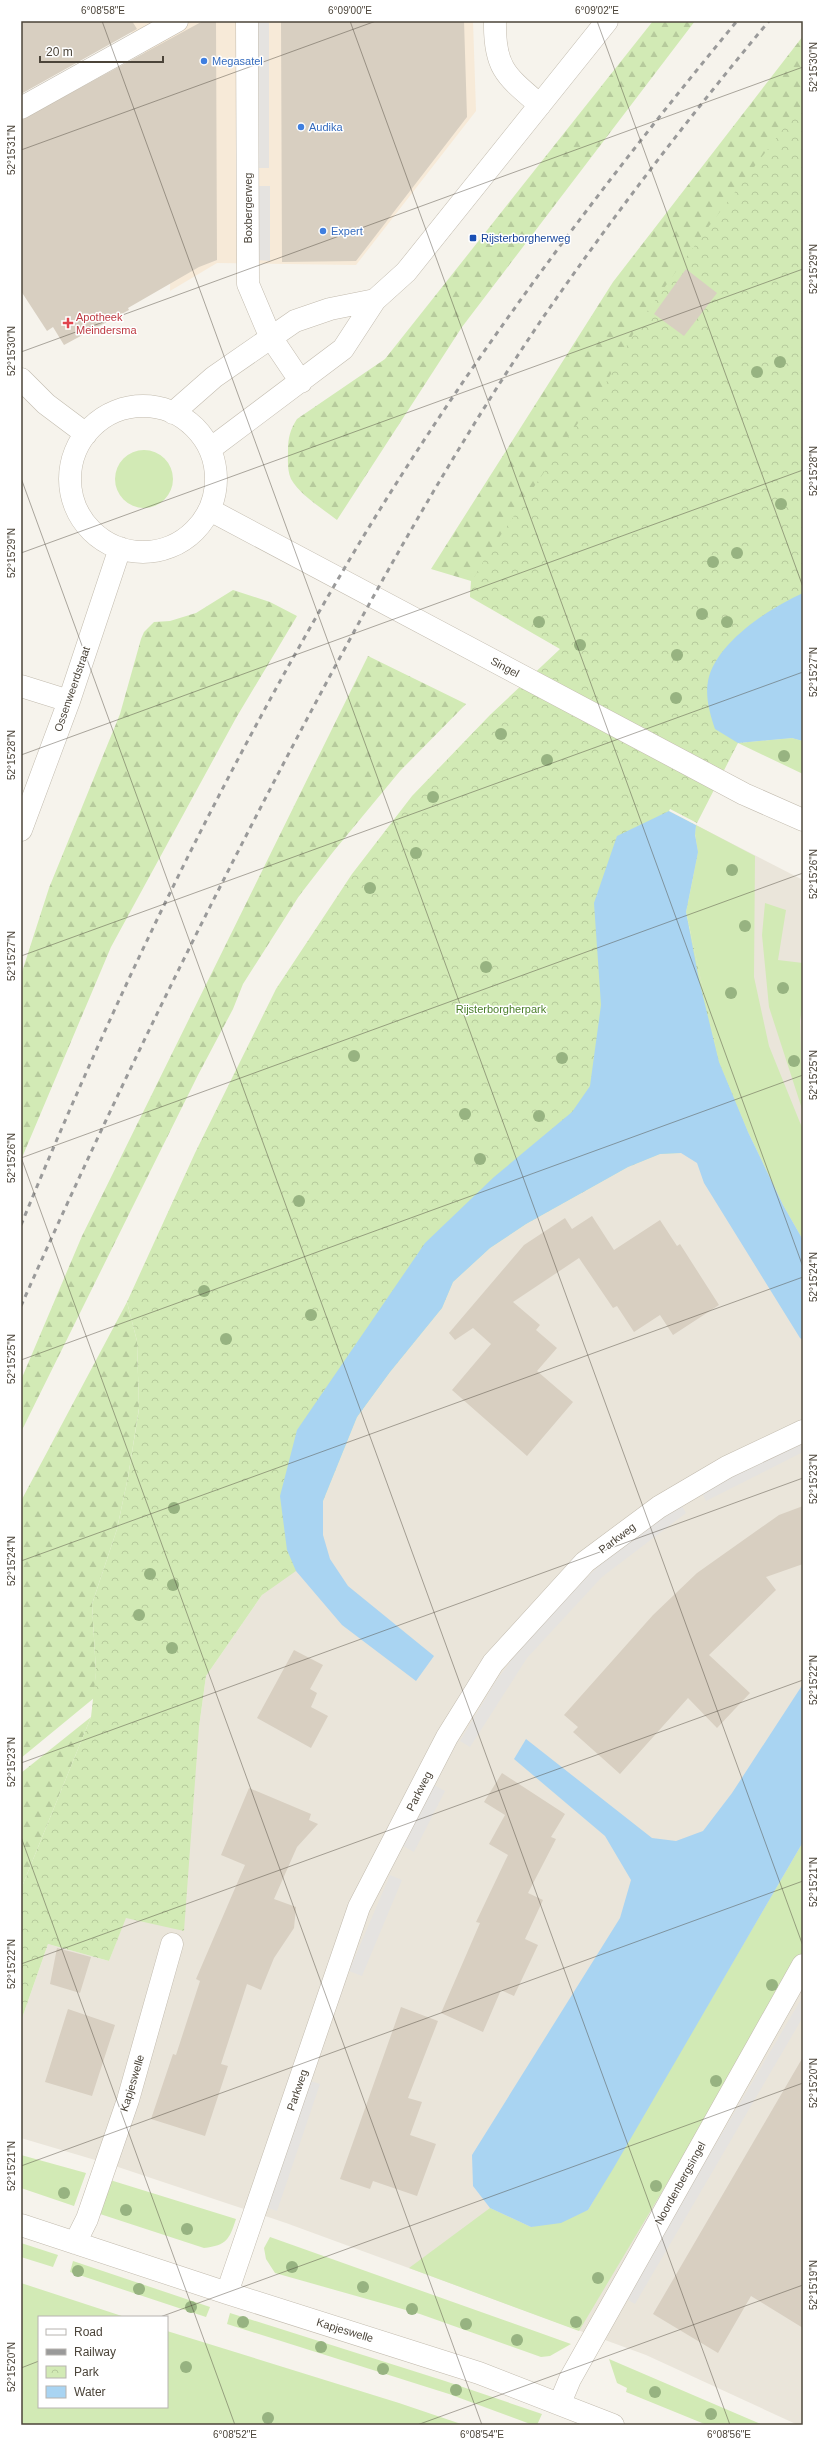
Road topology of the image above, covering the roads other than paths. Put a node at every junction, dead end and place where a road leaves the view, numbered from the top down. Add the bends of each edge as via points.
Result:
1 (177, 21) edge
2 (247, 21) edge
3 (495, 21) edge
4 (608, 21) edge
5 (540, 105) junction
6 (21, 108) edge
7 (375, 300) junction
8 (270, 336) junction
9 (21, 379) edge
10 (300, 382) junction
11 (173, 413) junction
12 (86, 434) junction
13 (210, 449) junction
14 (210, 510) junction
15 (120, 548) junction
16 (21, 686) edge
17 (69, 701) junction
18 (803, 820) edge
19 (21, 830) edge
20 (803, 1431) edge
21 (172, 1944) dead end
22 (803, 1965) edge
23 (21, 2225) edge
24 (75, 2242) junction
25 (227, 2293) junction
26 (560, 2403) junction
27 (613, 2425) edge

1 - 6 street
2 - 8 street, Boxbergerweg via 248,284
3 - 5 street via 499,61 511,80
4 - 5 street
5 - 7 street via 406,272
7 - 8 street via 330,309 295,320
7 - 10 street via 343,349
8 - 10 street, Boxbergerweg
8 - 11 street via 214,377
9 - 12 street via 46,404
10 - 13 street
11 - 12 street via 147,406 125,408 97,423
11 - 13 street via 195,427
12 - 15 street via 72,462 70,477 74,500 84,521 94,532 106,542
13 - 14 street via 216,473 216,486
14 - 15 street via 194,531 172,546 146,552
14 - 18 street, Singel via 718,780
15 - 17 street, Ossenweerdstraat
16 - 17 street
17 - 19 street, Ossenweerdstraat
20 - 25 street, Parkweg via 727,1467 659,1506 585,1562 493,1663 447,1737 359,1907
21 - 24 street, Kapjeswelle via 128,2100 87,2218
22 - 26 street, Noordenbergsingel via 570,2378
23 - 24 street, Kapjeswelle
24 - 25 street, Kapjeswelle
25 - 26 street, Kapjeswelle via 398,2346
26 - 27 street, Kapjeswelle

